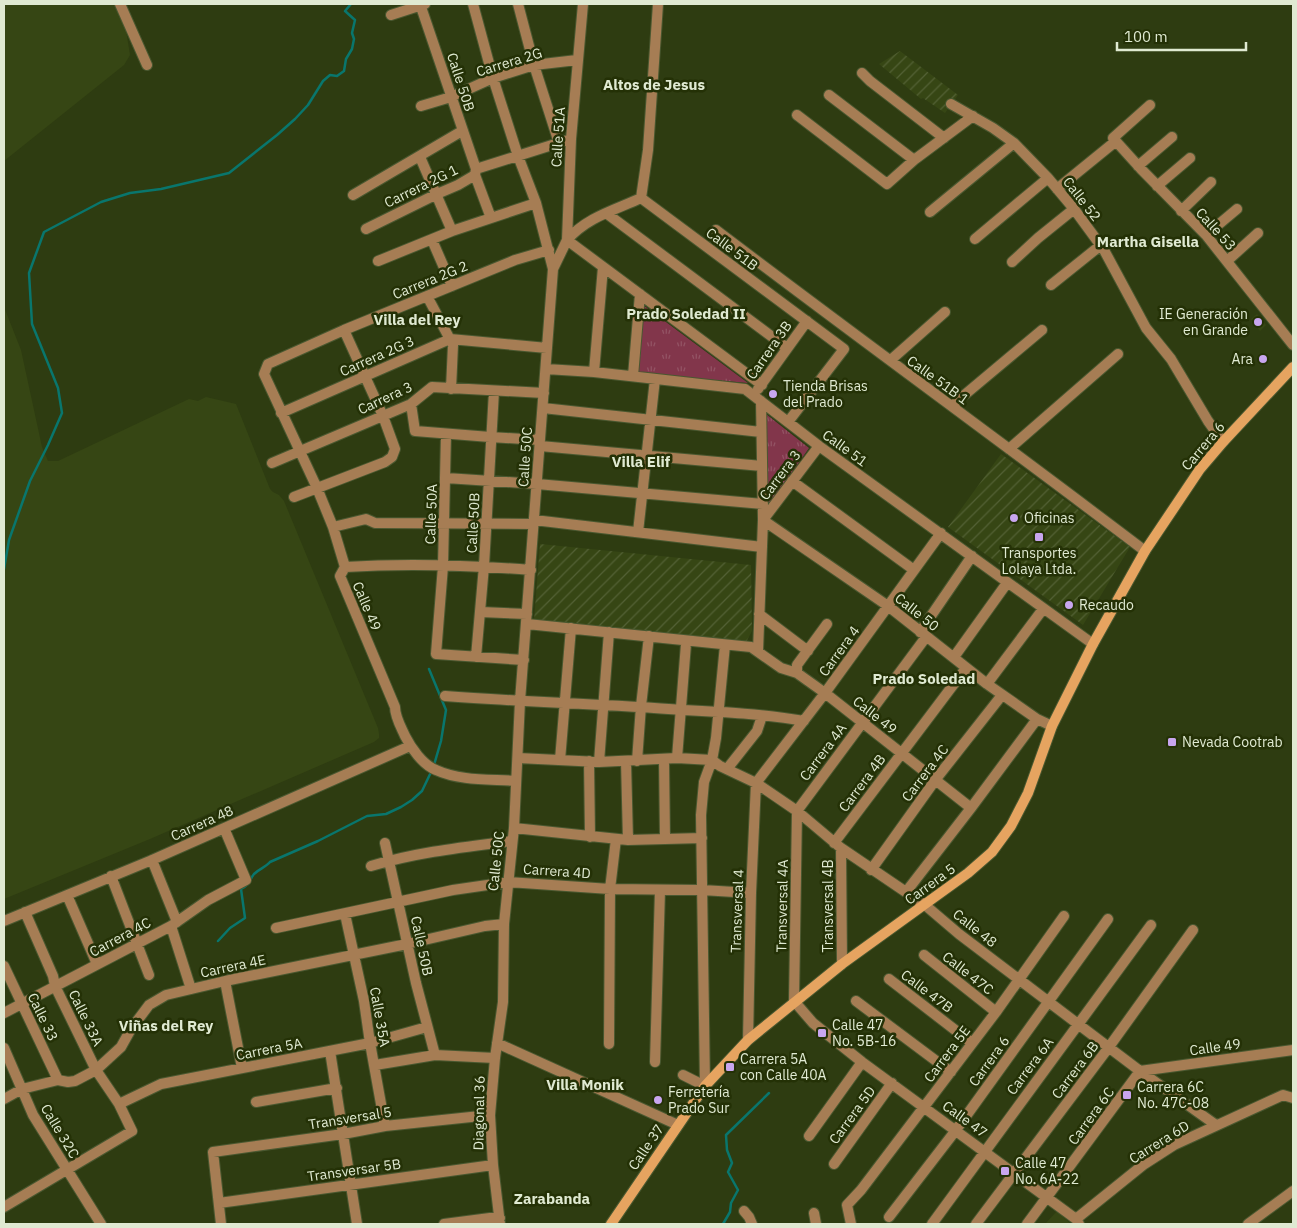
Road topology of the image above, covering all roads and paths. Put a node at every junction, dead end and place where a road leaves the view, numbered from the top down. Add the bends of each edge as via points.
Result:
1 (120, 4) edge
2 (422, 4) edge
3 (473, 4) edge
4 (518, 4) edge
5 (583, 4) edge
6 (658, 4) edge
7 (391, 15) dead end
8 (577, 60) junction
9 (147, 65) dead end
10 (534, 65) junction
11 (862, 73) dead end
12 (493, 78) junction
13 (829, 95) dead end
14 (450, 97) junction
15 (951, 104) dead end
16 (1150, 105) dead end
17 (421, 106) dead end
18 (796, 116) dead end
19 (973, 116) junction
20 (462, 131) junction
21 (1172, 137) dead end
22 (944, 138) junction
23 (570, 139) junction
24 (1114, 139) junction
25 (559, 143) junction
26 (1014, 143) junction
27 (518, 156) junction
28 (420, 157) junction
29 (1190, 158) dead end
30 (914, 160) junction
31 (1138, 166) junction
32 (475, 172) junction
33 (1048, 178) junction
34 (1211, 182) dead end
35 (1157, 186) junction
36 (1058, 189) junction
37 (437, 194) junction
38 (353, 195) dead end
39 (641, 198) junction
40 (536, 203) junction
41 (1074, 209) junction
42 (1236, 209) dead end
43 (1181, 211) junction
44 (930, 212) dead end
45 (606, 213) junction
46 (491, 218) junction
47 (366, 229) dead end
48 (716, 230) dead end
49 (452, 231) junction
50 (1258, 233) dead end
51 (1206, 235) junction
52 (975, 239) dead end
53 (432, 240) junction
54 (567, 240) junction
55 (1101, 245) junction
56 (549, 250) junction
57 (378, 261) dead end
58 (1227, 261) junction
59 (1012, 262) dead end
60 (603, 267) junction
61 (553, 269) junction
62 (1051, 285) dead end
63 (452, 286) junction
64 (640, 294) junction
65 (426, 296) junction
66 (944, 312) dead end
67 (807, 321) junction
68 (344, 330) junction
69 (1042, 330) dead end
70 (450, 339) junction
71 (1293, 345) edge
72 (547, 348) junction
73 (787, 348) junction
74 (1118, 354) dead end
75 (892, 358) dead end
76 (268, 364) joint
77 (1293, 367) edge
78 (546, 369) junction
79 (594, 372) junction
80 (365, 376) junction
81 (633, 376) junction
82 (655, 379) junction
83 (762, 384) junction
84 (451, 389) junction
85 (494, 391) junction
86 (544, 393) junction
87 (757, 398) junction
88 (956, 402) dead end
89 (411, 404) junction
90 (543, 408) junction
91 (281, 413) junction
92 (383, 416) junction
93 (651, 420) junction
94 (788, 422) junction
95 (761, 432) junction
96 (446, 434) junction
97 (490, 437) junction
98 (1223, 442) junction
99 (540, 443) junction
100 (819, 446) junction
101 (1009, 449) junction
102 (300, 451) junction
103 (647, 455) junction
104 (272, 463) dead end
105 (762, 466) junction
106 (446, 478) junction
107 (489, 480) junction
108 (792, 481) junction
109 (537, 484) junction
110 (318, 488) junction
111 (642, 494) junction
112 (294, 497) dead end
113 (763, 504) junction
114 (763, 520) junction
115 (534, 522) junction
116 (443, 523) junction
117 (486, 524) junction
118 (333, 527) junction
119 (638, 532) junction
120 (941, 533) junction
121 (762, 547) junction
122 (1145, 551) junction
123 (972, 556) junction
124 (443, 566) junction
125 (484, 566) junction
126 (345, 567) junction
127 (531, 570) junction
128 (914, 570) junction
129 (1007, 583) junction
130 (888, 606) junction
131 (1043, 609) junction
132 (481, 612) junction
133 (759, 614) junction
134 (527, 619) junction
135 (827, 624) dead end
136 (571, 628) junction
137 (609, 632) junction
138 (923, 635) junction
139 (649, 636) junction
140 (689, 641) junction
141 (1094, 644) junction
142 (725, 645) junction
143 (808, 650) junction
144 (758, 651) junction
145 (476, 657) junction
146 (954, 657) junction
147 (524, 660) junction
148 (966, 668) junction
149 (797, 673) junction
150 (987, 684) junction
151 (825, 693) junction
152 (1002, 695) junction
153 (444, 696) dead end
154 (520, 701) junction
155 (564, 703) junction
156 (603, 704) junction
157 (641, 706) junction
158 (680, 709) junction
159 (718, 712) junction
160 (762, 716) junction
161 (1037, 719) junction
162 (804, 721) junction
163 (862, 723) junction
164 (1052, 726) junction
165 (410, 746) junction
166 (902, 753) junction
167 (518, 758) junction
168 (677, 758) junction
169 (664, 759) junction
170 (560, 760) junction
171 (712, 760) junction
172 (626, 761) junction
173 (637, 761) junction
174 (594, 762) junction
175 (727, 769) junction
176 (936, 779) junction
177 (516, 781) junction
178 (756, 783) junction
179 (971, 808) junction
180 (797, 811) junction
181 (224, 828) junction
182 (514, 828) junction
183 (590, 837) junction
184 (702, 838) junction
185 (616, 839) junction
186 (666, 839) junction
187 (628, 840) junction
188 (512, 841) junction
189 (385, 843) dead end
190 (838, 845) junction
191 (152, 860) junction
192 (389, 861) junction
193 (371, 866) dead end
194 (871, 870) junction
195 (111, 876) junction
196 (508, 882) junction
197 (610, 889) junction
198 (660, 890) junction
199 (702, 890) junction
200 (751, 892) junction
201 (906, 892) junction
202 (67, 895) junction
203 (399, 902) junction
204 (925, 906) junction
205 (25, 912) junction
206 (345, 914) junction
207 (1064, 916) dead end
208 (1108, 919) dead end
209 (4, 921) edge
210 (174, 924) junction
211 (504, 924) junction
212 (1151, 925) dead end
213 (276, 928) dead end
214 (1193, 930) dead end
215 (137, 943) junction
216 (408, 944) junction
217 (353, 955) junction
218 (924, 955) dead end
219 (97, 964) junction
220 (842, 964) junction
221 (4, 966) edge
222 (149, 975) dead end
223 (889, 979) dead end
224 (1019, 979) junction
225 (225, 981) junction
226 (56, 986) junction
227 (191, 988) junction
228 (794, 1001) junction
229 (856, 1001) dead end
230 (1049, 1001) junction
231 (503, 1002) joint
232 (21, 1005) junction
233 (996, 1012) junction
234 (4, 1014) edge
235 (1078, 1024) junction
236 (427, 1027) junction
237 (748, 1040) junction
238 (370, 1043) junction
239 (497, 1043) junction
240 (972, 1043) junction
241 (609, 1044) dead end
242 (1109, 1047) junction
243 (4, 1048) edge
244 (1293, 1050) edge
245 (330, 1051) junction
246 (435, 1054) junction
247 (495, 1058) junction
248 (655, 1062) dead end
249 (862, 1062) junction
250 (375, 1065) junction
251 (242, 1068) junction
252 (96, 1070) junction
253 (1140, 1071) junction
254 (951, 1072) junction
255 (683, 1075) dead end
256 (58, 1080) junction
257 (892, 1083) junction
258 (704, 1086) junction
259 (337, 1088) junction
260 (22, 1089) junction
261 (4, 1098) edge
262 (1293, 1098) edge
263 (256, 1102) dead end
264 (119, 1104) junction
265 (923, 1106) junction
266 (490, 1115) junction
267 (678, 1125) junction
268 (1216, 1125) junction
269 (386, 1126) junction
270 (956, 1130) junction
271 (343, 1134) junction
272 (809, 1136) dead end
273 (985, 1151) junction
274 (834, 1164) dead end
275 (493, 1165) junction
276 (66, 1169) junction
277 (1015, 1173) junction
278 (350, 1184) junction
279 (1293, 1191) edge
280 (1047, 1198) junction
281 (219, 1203) junction
282 (4, 1207) edge
283 (744, 1211) dead end
284 (814, 1213) dead end
285 (889, 1217) dead end
286 (500, 1221) edge
287 (1077, 1222) edge
288 (101, 1224) edge
289 (221, 1224) edge
290 (357, 1224) edge
291 (444, 1224) edge
292 (611, 1224) edge
293 (752, 1224) edge
294 (816, 1224) edge
295 (851, 1224) edge
296 (932, 1224) edge
297 (976, 1224) edge
298 (1027, 1224) edge
299 (1248, 1224) edge

1 - 9 street
2 - 7 street
2 - 14 street, Calle 50B
3 - 12 street, Calle 50C
4 - 10 street
5 - 8 street, Calle 51A
6 - 39 street via 648,150
8 - 10 street, Carrera 2G
8 - 23 street, Calle 51A
10 - 12 street, Carrera 2G
10 - 25 street
11 - 22 street
12 - 14 street, Carrera 2G
12 - 27 street, Calle 50C
13 - 30 street
14 - 17 street, Carrera 2G
14 - 20 street, Calle 50B
15 - 19 street, Calle 52
16 - 24 street
18 - 30 street via 887,184
19 - 22 street
19 - 26 street, Calle 52
20 - 28 street
20 - 32 street, Calle 50B
21 - 31 street
22 - 30 street
23 - 25 street, Carrera 2G 1
23 - 54 street, Calle 51A
24 - 31 street, Calle 53
24 - 36 street
25 - 27 street, Carrera 2G 1
26 - 33 street, Calle 52
26 - 44 street
27 - 32 street, Carrera 2G 1
27 - 40 street, Calle 50C
28 - 37 street
28 - 38 street
29 - 35 street
31 - 35 street, Calle 53
32 - 37 street, Carrera 2G 1 via 458,185
32 - 46 street, Calle 50B
33 - 36 street, Calle 52
33 - 52 street
34 - 43 street
35 - 43 street, Calle 53
36 - 41 street, Calle 52
37 - 47 street, Carrera 2G 1
37 - 49 street
39 - 45 street
39 - 67 street, Calle 51B
40 - 46 street
40 - 56 street, Calle 50C
41 - 55 street, Calle 52
41 - 59 street
42 - 51 street
43 - 51 street, Calle 53
45 - 54 street via 587,221
45 - 73 street
46 - 49 street
48 - 101 street, Calle 51B 1
49 - 53 street
50 - 58 street
51 - 58 street, Calle 53
53 - 57 street
53 - 63 street
54 - 60 street
54 - 61 street, Calle 51A
55 - 62 street
55 - 98 street, Calle 52 via 1146,328 1171,359
56 - 61 street, Calle 50C
56 - 63 street, Carrera 2G 2
58 - 71 street, Calle 53
60 - 64 street
60 - 79 street
61 - 72 street, Calle 50C
63 - 65 street, Carrera 2G 2
64 - 81 street
64 - 83 street
65 - 68 street, Carrera 2G 2
65 - 70 street
66 - 75 street
67 - 73 street, Carrera 3B
67 - 94 street, Calle 51B via 844,349
68 - 76 street, Carrera 2G 2
68 - 80 street
69 - 88 street
70 - 72 street, Carrera 2G 3
70 - 80 street, Carrera 2G 3
70 - 84 street
72 - 78 street, Calle 50C
73 - 83 street, Carrera 3B
74 - 101 street
76 - 91 street, Calle 49 via 264,374
77 - 98 main road, Carrera 6
78 - 79 street, Calle 51
78 - 86 street, Calle 50C
79 - 81 street, Calle 51
80 - 91 street, Carrera 2G 3
80 - 92 street
81 - 82 street, Calle 51
82 - 87 street, Calle 51 via 745,388
82 - 93 street
83 - 87 street, Carrera 3B
84 - 85 street, Carrera 3
84 - 89 street, Carrera 3 via 432,388
85 - 86 street, Carrera 3
85 - 97 street, Calle 50B
86 - 90 street, Calle 50C
87 - 94 street, Calle 51
87 - 95 street
89 - 92 street, Carrera 3
89 - 96 street via 415,431
90 - 93 street
90 - 99 street, Calle 50C
91 - 102 street, Calle 49
92 - 102 street, Carrera 3
92 - 110 street via 395,449 392,457
93 - 95 street
93 - 103 street
94 - 100 street, Calle 51
95 - 105 street
96 - 97 street
96 - 106 street, Calle 50A
97 - 99 street
97 - 107 street, Calle 50B
98 - 122 main road, Carrera 6 via 1200,469
99 - 103 street
99 - 109 street, Calle 50C
100 - 108 street, Carrera 3
100 - 120 street, Calle 51
101 - 122 street, Calle 51B 1
102 - 104 street, Carrera 3
102 - 110 street, Calle 49
103 - 105 street
103 - 111 street
105 - 113 street
106 - 107 street
106 - 116 street, Calle 50A
107 - 109 street
107 - 117 street, Calle 50B
108 - 114 street, Carrera 3
108 - 128 street
109 - 111 street
109 - 115 street, Calle 50C
110 - 112 street
110 - 118 street, Calle 49
111 - 113 street
111 - 119 street
113 - 114 street
114 - 121 street
114 - 130 street, Calle 50
115 - 117 street
115 - 119 street
115 - 127 street, Calle 50C
116 - 117 street
116 - 118 street via 375,523 366,518
116 - 124 street, Calle 50A
117 - 125 street, Calle 50B
118 - 126 street, Calle 49
119 - 121 street
120 - 123 street, Calle 51
120 - 128 street, Carrera 4
121 - 133 street
122 - 141 main road, Carrera 6
123 - 129 street, Calle 51
123 - 138 street, Carrera 4A
124 - 125 street
124 - 126 street
124 - 145 street, Calle 50A via 436,654
125 - 127 street
125 - 132 street, Calle 50B
126 - 165 street, Calle 49 via 340,576
127 - 134 street, Calle 50C
128 - 130 street, Carrera 4
129 - 131 street, Calle 51
129 - 146 street
130 - 138 street, Calle 50
130 - 151 street, Carrera 4
131 - 141 street, Calle 51
131 - 150 street
132 - 134 street
132 - 145 street, Calle 50B
133 - 143 street
133 - 144 street
134 - 136 street
134 - 147 street, Calle 50C
135 - 143 street
136 - 137 street
136 - 155 street
137 - 139 street
137 - 156 street
138 - 146 street, Calle 50
138 - 163 street, Carrera 4A
139 - 140 street
139 - 157 street
140 - 142 street
140 - 158 street via 686,644
141 - 164 main road, Carrera 5
142 - 144 street via 751,647
142 - 159 street
143 - 149 street via 797,664
144 - 149 street, Calle 49 via 781,668
145 - 147 street
146 - 148 street, Calle 50
147 - 154 street, Calle 50C
148 - 150 street, Calle 50
148 - 166 street, Carrera 4B
149 - 151 street, Calle 49
150 - 152 street, Calle 50
151 - 162 street, Carrera 4
151 - 163 street, Calle 49
152 - 161 street, Calle 50
152 - 176 street, Carrera 4C
153 - 154 street
154 - 155 street
154 - 167 street, Calle 50C
155 - 156 street
155 - 170 street
156 - 157 street
156 - 174 street
157 - 158 street
157 - 173 street
158 - 159 street
158 - 168 street
159 - 160 street
159 - 171 street
160 - 162 street
160 - 175 street via 757,731
161 - 164 street, Calle 50
161 - 179 street, Carrera 5
162 - 178 street, Carrera 4
163 - 166 street, Calle 49
163 - 180 street, Carrera 4A
164 - 204 main road, Carrera 5 via 1028,793 1011,826 992,852
165 - 177 street, Calle 49 via 433,769 464,778
165 - 181 street, Carrera 48
166 - 176 street, Calle 49
166 - 190 street, Carrera 4B
167 - 170 street
167 - 177 street, Calle 50C
168 - 169 street
168 - 171 street
169 - 173 street
169 - 186 street
170 - 174 street
171 - 175 street, Calle 48
171 - 184 street via 704,782
172 - 173 street
172 - 174 street
172 - 187 street
174 - 183 street
175 - 178 street, Calle 48
176 - 179 street, Calle 49
176 - 194 street, Carrera 4C
177 - 182 street, Calle 50C
178 - 180 street, Calle 48
178 - 200 street, Transversal 4
179 - 201 street, Carrera 5
180 - 190 street, Calle 48
180 - 228 street, Transversal 4A
181 - 191 street, Carrera 48
181 - 210 street, Carrera 4C via 246,880 208,900
182 - 183 street
182 - 188 street, Calle 50C
183 - 185 street
184 - 186 street
184 - 199 street
185 - 187 street
185 - 197 street
186 - 187 street
188 - 192 street via 448,848
188 - 196 street, Calle 50C
189 - 192 street, Calle 50B
190 - 194 street, Calle 48
190 - 220 street, Transversal 4B
191 - 195 street, Carrera 48
191 - 210 street
192 - 193 street
192 - 203 street, Calle 50B
194 - 201 street, Calle 48
195 - 202 street, Carrera 48
195 - 215 street
196 - 197 street, Carrera 4D
196 - 203 street, Carrera 4D
196 - 211 street, Calle 50C
197 - 198 street, Carrera 4D
197 - 241 street
198 - 199 street, Carrera 4D
198 - 248 street
199 - 200 street, Carrera 4D
199 - 258 street
200 - 237 street, Transversal 4
201 - 204 street, Calle 48
202 - 205 street, Carrera 48
202 - 219 street
203 - 206 street, Carrera 4D
203 - 216 street, Calle 50B
204 - 220 main road, Carrera 5
204 - 224 street, Calle 48
205 - 209 street, Carrera 48
205 - 226 street, Calle 33A
206 - 213 street, Carrera 4D
206 - 217 street, Calle 35A
207 - 224 street, Carrera 5E
208 - 230 street, Carrera 6
210 - 215 street, Carrera 4C
210 - 227 street
211 - 216 street, Carrera 4E
211 - 231 street, Calle 50C
212 - 235 street, Carrera 6A
214 - 242 street, Carrera 6B
215 - 219 street, Carrera 4C
215 - 222 street
216 - 217 street, Carrera 4E
216 - 236 street, Calle 50B
217 - 225 street, Carrera 4E
217 - 238 street, Calle 35A
218 - 233 street, Calle 47C
219 - 226 street, Carrera 4C
220 - 228 main road, Carrera 5
221 - 232 street, Calle 33
223 - 240 street, Calle 47B
224 - 230 street, Calle 48
224 - 233 street, Carrera 5E
225 - 227 street, Carrera 4E
225 - 251 street
226 - 232 street, Carrera 4C
226 - 252 street, Calle 33A
227 - 252 street, Carrera 4E via 166,995 149,1006 121,1047
228 - 237 main road, Carrera 5
228 - 249 street, Calle 47 via 813,1023
229 - 254 street
230 - 235 street, Calle 48
230 - 270 street, Carrera 6
231 - 239 street, Diagonal 36
232 - 234 street, Carrera 4C
232 - 256 street, Calle 33
233 - 240 street, Carrera 5E
235 - 242 street, Calle 48
235 - 273 street, Carrera 6A
236 - 238 street, Carrera 5A
236 - 246 street, Calle 50B
237 - 258 main road, Carrera 5
238 - 245 street, Carrera 5A
238 - 250 street, Calle 35A
239 - 247 street, Diagonal 36
239 - 267 street
240 - 254 street, Carrera 5E
242 - 253 street, Calle 48
242 - 277 street, Carrera 6B
243 - 260 street, Calle 32C
244 - 253 street, Calle 49
245 - 251 street, Carrera 5A
245 - 259 street
246 - 247 street
246 - 250 street
247 - 266 street, Diagonal 36
249 - 257 street, Calle 47
249 - 272 street
250 - 269 street, Calle 35A
251 - 264 street, Carrera 5A via 161,1084
252 - 256 street, Carrera 4E via 75,1081
252 - 264 street, Calle 33A
253 - 268 street, Calle 48
253 - 280 street, Carrera 6C
254 - 265 street, Carrera 5E
255 - 258 street
256 - 260 street, Carrera 4E
257 - 265 street, Calle 47
257 - 274 street, Carrera 5D
258 - 267 main road, Calle 37
259 - 263 street
259 - 271 street
260 - 261 street, Carrera 4E
260 - 276 street, Calle 32C via 33,1115
262 - 268 street, Carrera 6D via 1283,1095
264 - 276 street, Calle 33A via 132,1131
265 - 270 street, Calle 47
265 - 295 street, Carrera 5E via 847,1205
266 - 269 street, Transversal 5
266 - 275 street, Diagonal 36
267 - 292 main road, Calle 37
268 - 287 street, Carrera 6D via 1174,1145 1143,1165
269 - 271 street, Transversal 5
270 - 273 street, Calle 47
270 - 285 street, Carrera 6
271 - 278 street
271 - 281 street, Transversal 5 via 213,1152
273 - 277 street, Calle 47
273 - 296 street, Carrera 6A
275 - 278 street, Transversar 5B
275 - 286 street, Diagonal 36
276 - 282 street
276 - 288 street, Calle 32C
277 - 280 street, Calle 47
277 - 297 street, Carrera 6B
278 - 281 street, Transversar 5B
278 - 290 street
279 - 299 street
280 - 287 street, Calle 47
280 - 298 street, Carrera 6C
281 - 289 street
283 - 293 street
284 - 294 street
286 - 291 street

